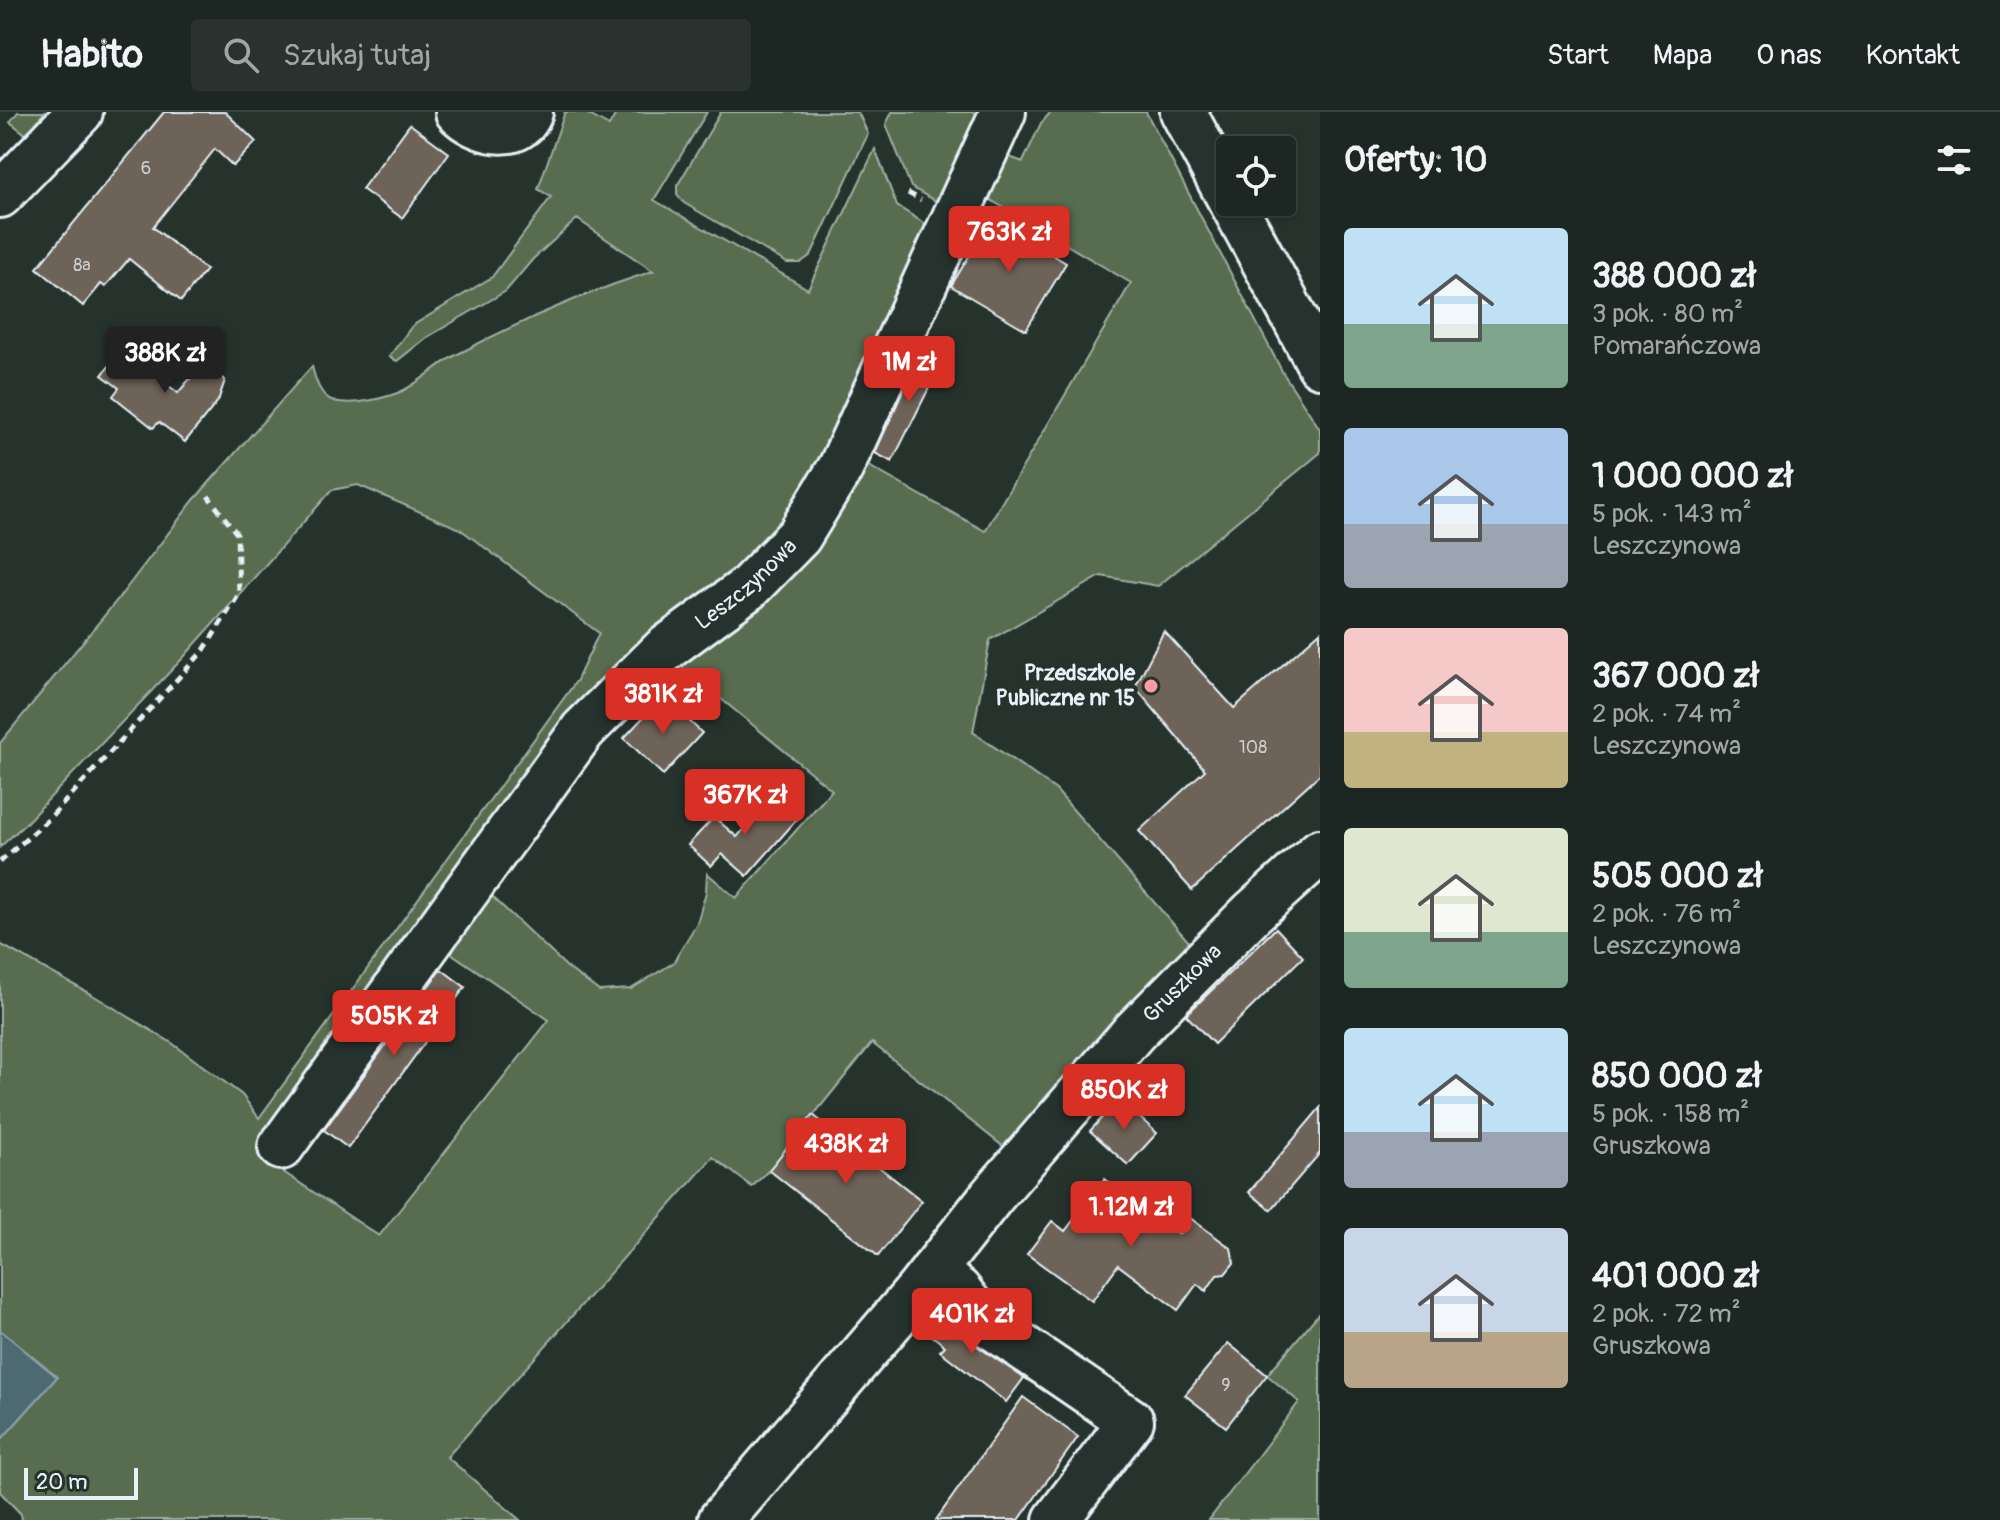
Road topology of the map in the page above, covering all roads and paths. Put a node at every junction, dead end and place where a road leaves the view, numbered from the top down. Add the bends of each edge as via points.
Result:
1 (80, 112) edge
2 (458, 112) edge
3 (530, 112) edge
4 (1003, 112) edge
5 (1183, 112) edge
6 (1216, 172) edge
7 (0, 195) edge
8 (1240, 216) edge
9 (1320, 365) edge
10 (208, 496) dead end
11 (1320, 852) edge
12 (0, 862) edge
13 (281, 1147) dead end
14 (926, 1280) junction
15 (721, 1520) edge
16 (1056, 1520) edge

1 - 7 street
2 - 3 street via 488,130 511,130
4 - 13 street, Leszczynowa via 841,467 799,536 748,588 665,649 583,730
5 - 6 street
8 - 9 street
10 - 12 path via 237,534 239,594 204,650 49,819
11 - 14 street, Gruszkowa via 1134,1032
14 - 15 street, Gruszkowa
14 - 16 street via 958,1290 981,1319 1131,1421

